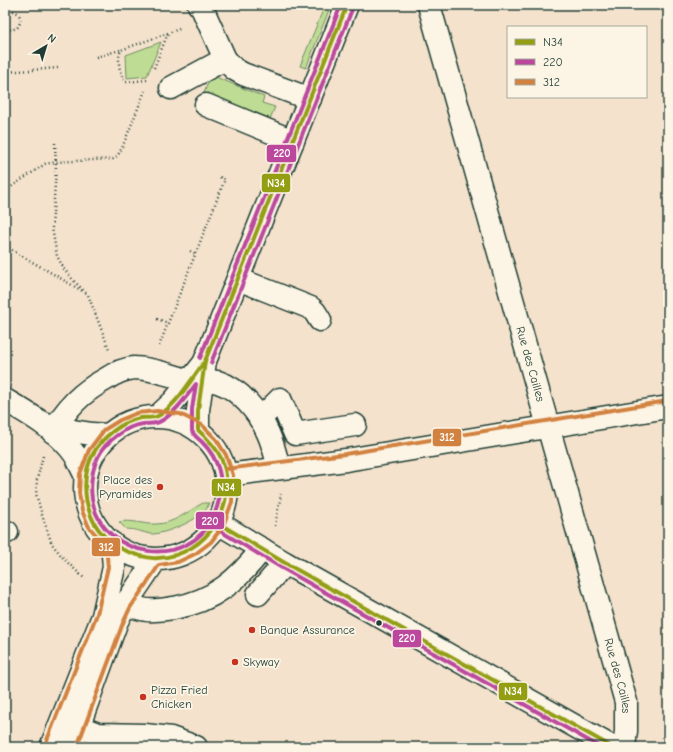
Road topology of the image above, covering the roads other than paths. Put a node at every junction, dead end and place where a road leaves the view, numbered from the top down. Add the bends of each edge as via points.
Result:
1 (199, 5) edge
2 (347, 5) edge
3 (429, 5) edge
4 (225, 59) junction
5 (171, 88) dead end
6 (310, 99) junction
7 (206, 105) dead end
8 (293, 141) junction
9 (238, 279) junction
10 (320, 320) dead end
11 (199, 374) junction
12 (5, 400) edge
13 (668, 407) edge
14 (157, 416) junction
15 (260, 419) junction
16 (355, 426) dead end
17 (50, 427) junction
18 (548, 427) junction
19 (198, 430) junction
20 (108, 435) junction
21 (279, 468) junction
22 (226, 475) junction
23 (86, 476) junction
24 (218, 522) junction
25 (112, 543) junction
26 (262, 549) junction
27 (156, 559) junction
28 (285, 563) junction
29 (258, 594) dead end
30 (126, 605) junction
31 (79, 727) junction
32 (51, 747) edge
33 (71, 747) edge
34 (196, 747) edge
35 (612, 747) edge
36 (624, 747) edge

1 - 4 street
2 - 6 street
3 - 18 street, Rue des Cailles
4 - 5 street
4 - 6 street via 243,74
6 - 8 street
7 - 8 street
8 - 9 street
9 - 10 street via 311,308
9 - 11 street
11 - 14 street
11 - 15 street via 232,390
11 - 17 street via 135,368 119,371 84,392
11 - 19 street
12 - 17 street
13 - 18 street
14 - 19 street via 178,420
14 - 20 street via 123,425
15 - 16 street via 280,399 295,434
15 - 21 street via 268,432
17 - 20 street via 86,434
17 - 23 street via 75,456
18 - 21 street via 346,460
18 - 36 street, Rue des Cailles via 626,702
19 - 22 street via 221,458
20 - 23 street via 94,453
21 - 22 street
22 - 24 street via 226,500
23 - 25 street via 85,493 88,509 94,524
24 - 26 street
24 - 27 street via 207,538 192,549 175,557
25 - 27 street via 132,555
25 - 32 street via 114,567 103,616
26 - 28 street
26 - 30 street via 229,584 217,593 187,606 147,610
27 - 30 street
28 - 29 street
28 - 35 street
30 - 31 street via 117,621
31 - 33 street
31 - 34 street via 98,734 171,738

